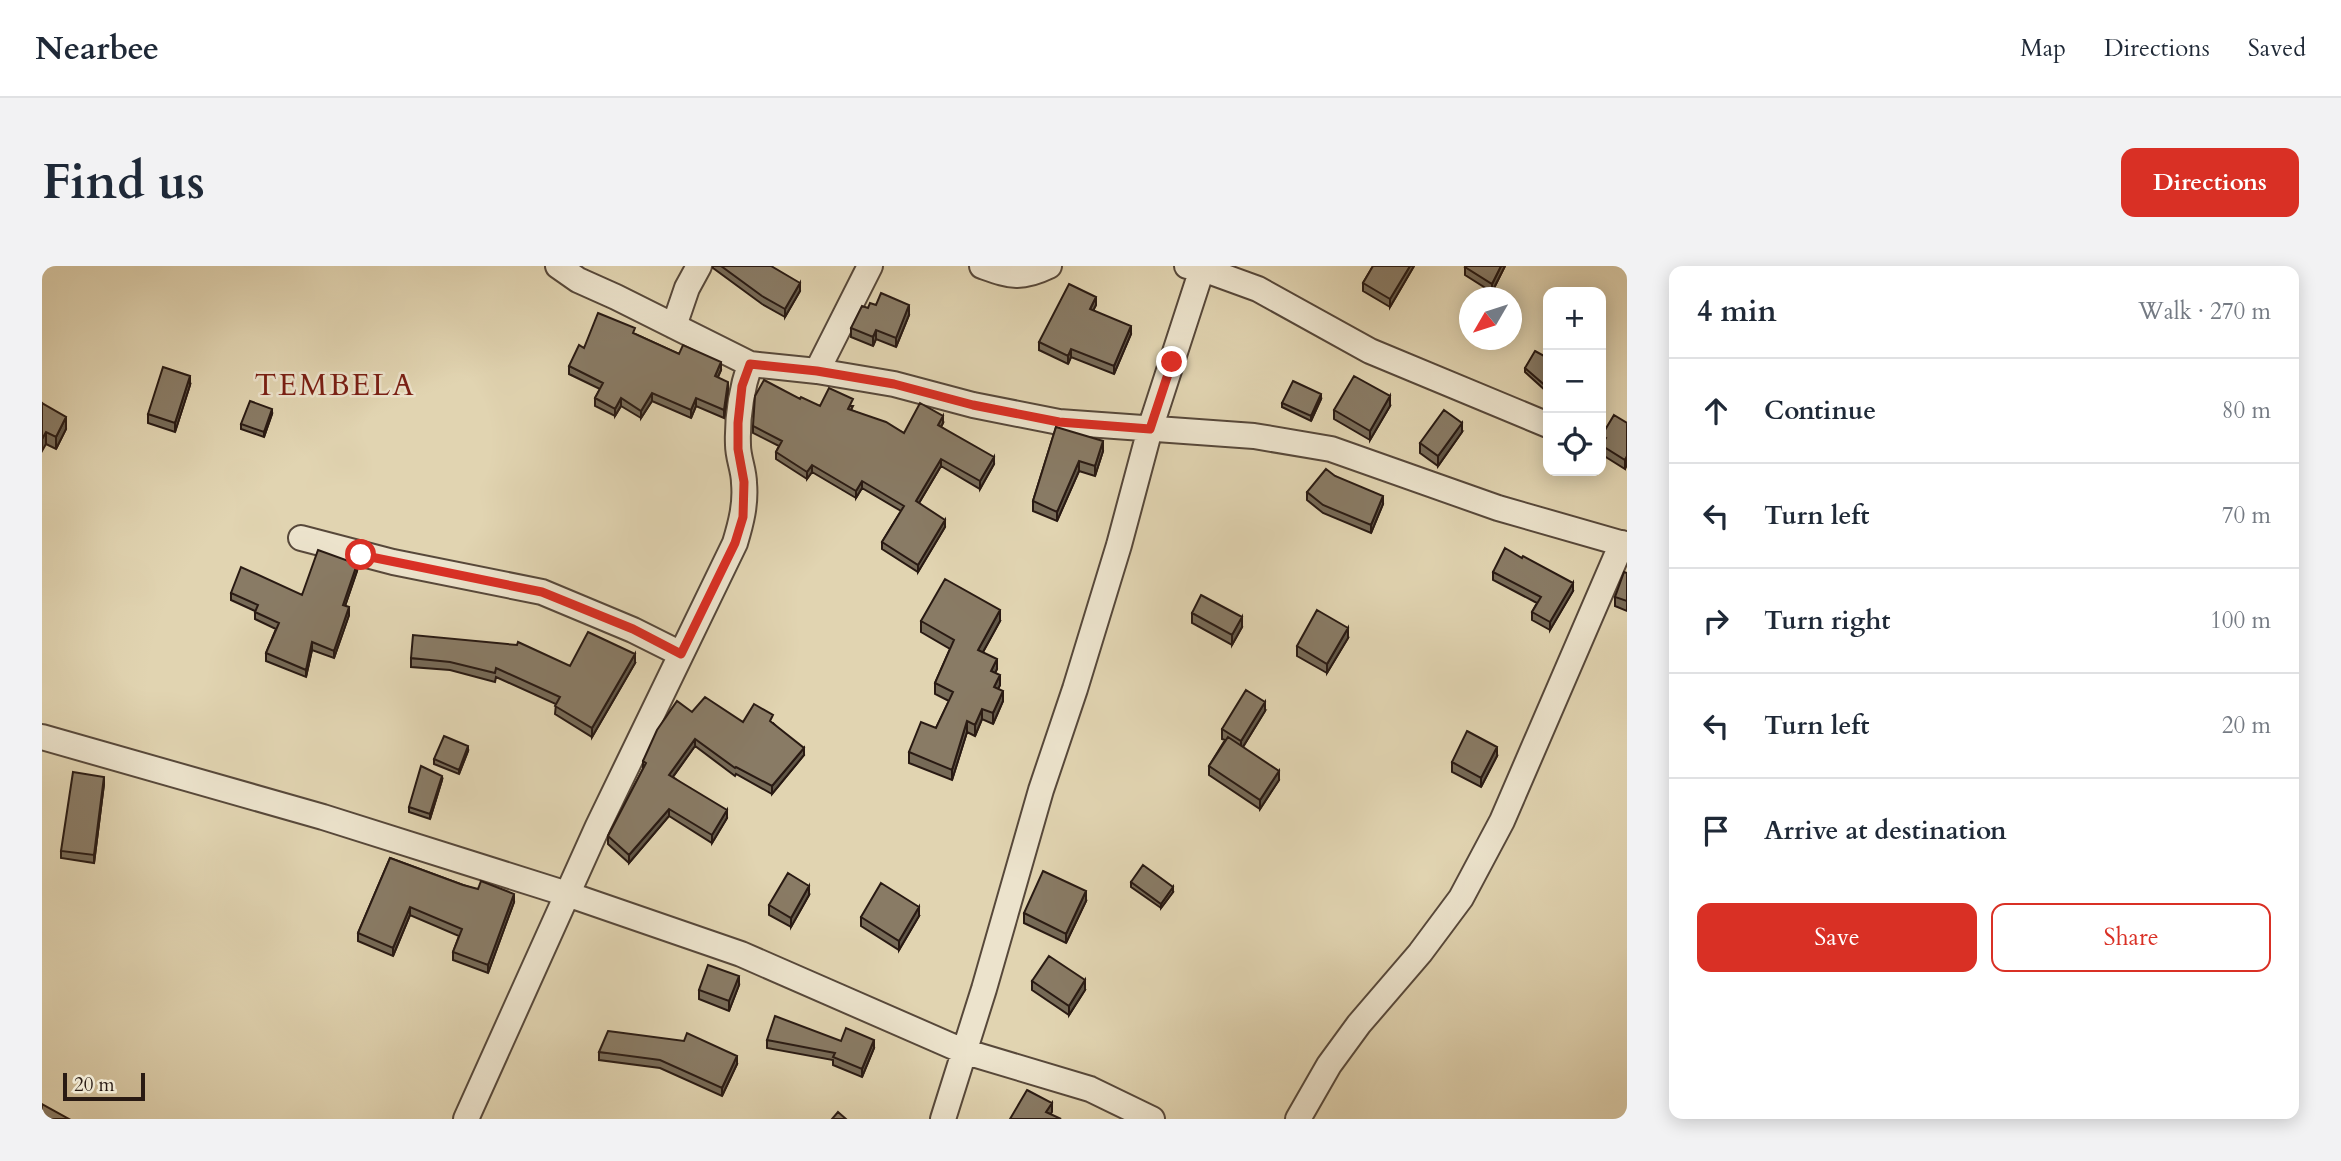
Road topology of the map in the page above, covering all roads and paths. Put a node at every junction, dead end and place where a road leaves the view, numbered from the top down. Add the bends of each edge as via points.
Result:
1 (558, 266) edge
2 (699, 266) edge
3 (870, 266) edge
4 (982, 266) edge
5 (1049, 266) edge
6 (1198, 267) edge
7 (674, 326) junction
8 (750, 364) junction
9 (817, 371) junction
10 (1543, 423) edge
11 (1150, 429) junction
12 (302, 538) dead end
13 (1624, 544) edge
14 (681, 654) junction
15 (42, 737) edge
16 (567, 894) junction
17 (963, 1051) junction
18 (466, 1119) edge
19 (943, 1119) edge
20 (1152, 1119) edge
21 (1298, 1119) edge

1 - 7 street
2 - 7 street
3 - 9 street
4 - 5 street via 1007,275 1029,276
6 - 10 street via 1258,289 1370,351
6 - 11 street
7 - 8 street
8 - 9 street
8 - 14 street via 738,423 743,517
9 - 11 street via 1059,422
11 - 13 street via 1255,436 1331,449 1498,508
11 - 17 street via 1119,545
12 - 14 street via 542,592
13 - 21 street via 1502,821 1461,898 1359,1024
14 - 16 street
15 - 16 street via 323,817
16 - 17 street via 741,954
16 - 18 street
17 - 19 street
17 - 20 street via 1090,1090

